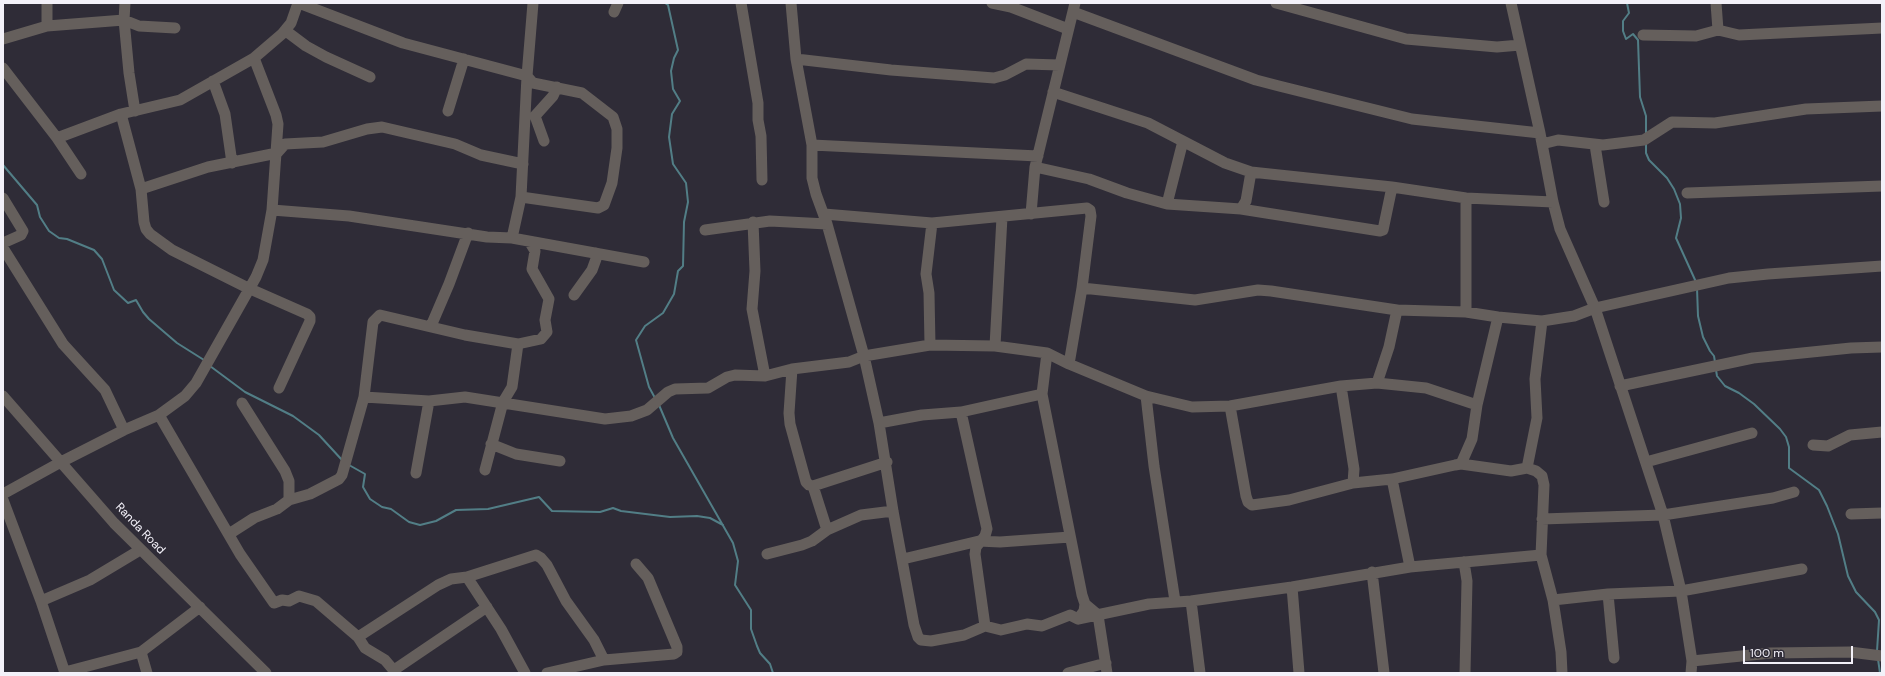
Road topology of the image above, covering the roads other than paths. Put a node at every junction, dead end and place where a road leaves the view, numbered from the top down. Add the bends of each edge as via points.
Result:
1 (48, 3) edge
2 (125, 3) edge
3 (298, 3) edge
4 (533, 3) edge
5 (741, 3) edge
6 (790, 3) edge
7 (992, 3) edge
8 (1276, 3) edge
9 (1511, 3) edge
10 (1716, 3) edge
11 (1074, 8) edge
12 (124, 20) junction
13 (47, 26) junction
14 (175, 28) dead end
15 (1882, 28) edge
16 (1068, 29) junction
17 (286, 30) junction
18 (1718, 30) junction
19 (1643, 35) dead end
20 (3, 39) edge
21 (1520, 44) junction
22 (254, 58) junction
23 (464, 59) junction
24 (796, 59) junction
25 (1059, 65) junction
26 (3, 68) edge
27 (527, 76) junction
28 (370, 77) dead end
29 (213, 81) junction
30 (557, 87) junction
31 (1053, 92) junction
32 (1882, 106) edge
33 (448, 110) dead end
34 (135, 111) junction
35 (121, 114) junction
36 (57, 138) junction
37 (1541, 139) junction
38 (544, 141) dead end
39 (1183, 141) junction
40 (1595, 144) junction
41 (812, 145) junction
42 (276, 153) junction
43 (1038, 156) junction
44 (232, 163) junction
45 (523, 164) junction
46 (1036, 167) junction
47 (1251, 172) junction
48 (81, 174) dead end
49 (762, 180) dead end
50 (1882, 186) edge
51 (1392, 187) junction
52 (141, 189) junction
53 (1686, 193) dead end
54 (521, 197) junction
55 (3, 198) edge
56 (1466, 198) junction
57 (1553, 202) junction
58 (1604, 202) dead end
59 (1168, 204) junction
60 (1246, 207) junction
61 (272, 210) junction
62 (1031, 214) junction
63 (1002, 217) junction
64 (826, 219) junction
65 (753, 222) junction
66 (932, 223) junction
67 (705, 230) dead end
68 (468, 233) junction
69 (512, 238) junction
70 (529, 241) junction
71 (3, 243) edge
72 (3, 248) edge
73 (596, 253) junction
74 (644, 262) dead end
75 (1882, 266) edge
76 (248, 288) junction
77 (1082, 288) junction
78 (574, 295) dead end
79 (1595, 308) junction
80 (1397, 310) junction
81 (1466, 312) junction
82 (1498, 317) junction
83 (1542, 321) junction
84 (431, 326) junction
85 (518, 344) junction
86 (930, 345) junction
87 (995, 346) junction
88 (1882, 347) edge
89 (1047, 354) junction
90 (864, 356) junction
91 (1069, 364) junction
92 (792, 369) junction
93 (765, 376) junction
94 (1377, 384) junction
95 (1341, 386) junction
96 (1620, 386) junction
97 (279, 388) dead end
98 (1042, 394) junction
99 (3, 396) edge
100 (1146, 396) junction
101 (364, 397) junction
102 (429, 400) junction
103 (503, 402) junction
104 (242, 403) dead end
105 (1477, 405) junction
106 (1230, 406) junction
107 (961, 412) junction
108 (159, 415) junction
109 (879, 423) junction
110 (124, 430) junction
111 (1882, 432) edge
112 (1752, 433) dead end
113 (491, 444) junction
114 (1813, 445) dead end
115 (560, 461) dead end
116 (61, 462) junction
117 (886, 462) junction
118 (1646, 462) junction
119 (1461, 464) junction
120 (1527, 468) junction
121 (485, 470) dead end
122 (416, 473) dead end
123 (1392, 480) junction
124 (1353, 483) junction
125 (813, 486) junction
126 (1794, 492) dead end
127 (3, 494) edge
128 (3, 500) edge
129 (289, 500) junction
130 (893, 511) junction
131 (1882, 513) edge
132 (1851, 514) dead end
133 (1663, 515) junction
134 (1542, 519) junction
135 (827, 530) junction
136 (229, 534) junction
137 (1070, 537) junction
138 (979, 541) junction
139 (140, 550) junction
140 (767, 554) dead end
141 (1540, 555) junction
142 (903, 559) junction
143 (1464, 562) junction
144 (636, 564) dead end
145 (1410, 567) junction
146 (1802, 569) dead end
147 (1372, 572) junction
148 (467, 576) junction
149 (1292, 587) junction
150 (1681, 591) junction
151 (1608, 594) junction
152 (1554, 600) junction
153 (41, 601) junction
154 (1175, 601) junction
155 (1191, 601) junction
156 (1085, 604) junction
157 (200, 607) junction
158 (486, 607) junction
159 (1098, 615) junction
160 (1078, 619) junction
161 (985, 626) junction
162 (358, 636) junction
163 (141, 652) junction
164 (1882, 656) edge
165 (1614, 658) dead end
166 (604, 660) junction
167 (1692, 661) junction
168 (1107, 668) edge
169 (395, 672) edge
170 (65, 673) edge
171 (147, 673) edge
172 (266, 673) edge
173 (525, 673) edge
174 (547, 673) edge
175 (1068, 673) edge
176 (1200, 673) edge
177 (1299, 673) edge
178 (1384, 673) edge
179 (1465, 673) edge
180 (1562, 673) edge
181 (1691, 673) edge

1 - 13 street
2 - 12 street
3 - 17 street
3 - 23 street via 403,43
4 - 27 street
5 - 49 street via 758,103
6 - 24 street
7 - 16 street via 1011,7
8 - 21 street via 1406,39 1497,48
9 - 21 street
10 - 18 street
11 - 16 street
11 - 37 street via 1256,80 1412,119
12 - 13 street
12 - 14 street via 139,26
12 - 34 street
13 - 20 street
15 - 18 street via 1739,35
16 - 25 street
17 - 22 street
17 - 28 street via 306,46
18 - 19 street via 1696,36
21 - 37 street
22 - 29 street
22 - 42 street via 276,115
23 - 27 street
23 - 33 street
24 - 25 street via 994,78 1006,76 1026,64
24 - 41 street
25 - 31 street
26 - 36 street
27 - 30 street via 533,83
27 - 45 street
29 - 34 street via 180,100
29 - 44 street via 225,114
30 - 38 street via 553,96 535,116
30 - 54 street via 582,93 613,118 617,129 617,148 612,183 604,205 598,208
31 - 39 street via 1148,123
31 - 43 street
32 - 40 street via 1806,109 1715,123 1672,122 1644,140
34 - 35 street
35 - 36 street
35 - 52 street
36 - 48 street
37 - 40 street
37 - 57 street
39 - 47 street via 1224,164
39 - 59 street
40 - 58 street
41 - 43 street
41 - 64 street via 812,178
42 - 44 street
42 - 45 street via 285,144 323,142 382,127 455,144 481,155
42 - 61 street
43 - 46 street
44 - 52 street via 208,167
45 - 54 street
46 - 59 street via 1089,179
46 - 62 street
47 - 51 street
47 - 60 street
50 - 53 street
51 - 56 street
51 - 60 street via 1383,230 1380,231
52 - 76 street via 144,222 150,234 172,250
54 - 69 street
55 - 71 street via 23,231 21,235
56 - 57 street
56 - 81 street
57 - 79 street via 1560,229
59 - 60 street
61 - 68 street via 349,216
61 - 76 street via 263,260
62 - 63 street
62 - 77 street via 1086,208 1090,210
63 - 66 street
63 - 87 street
64 - 65 street
64 - 66 street
64 - 90 street
65 - 67 street
65 - 93 street via 756,271 752,309
66 - 86 street via 926,274
68 - 69 street
68 - 84 street
69 - 70 street
70 - 73 street
70 - 85 street via 535,251 532,269 549,299 547,332 541,340
72 - 110 street via 63,344 105,390
73 - 74 street
73 - 78 street via 592,270
75 - 79 street via 1729,278
76 - 97 street via 310,317
76 - 108 street via 196,383 185,396
77 - 80 street via 1195,300 1258,290
77 - 91 street
79 - 83 street via 1574,316
79 - 96 street
80 - 81 street
80 - 94 street via 1390,347
81 - 82 street
82 - 83 street
82 - 105 street
83 - 120 street via 1535,379 1537,418
84 - 85 street
84 - 101 street via 380,315 376,318 373,322
85 - 103 street via 512,387
86 - 87 street
86 - 90 street
87 - 89 street
88 - 96 street via 1753,358
89 - 91 street
89 - 98 street
90 - 92 street via 850,362
90 - 109 street
91 - 100 street
92 - 93 street
92 - 125 street via 790,424 806,482
93 - 103 street via 735,375 708,388 675,388 647,410 631,416 598,418
94 - 95 street
94 - 105 street via 1426,388
95 - 106 street
95 - 124 street via 1354,469
96 - 118 street
98 - 107 street
98 - 137 street
99 - 116 street, Randa Road
100 - 106 street via 1192,407
100 - 154 street
101 - 102 street
101 - 129 street via 342,475 310,494
102 - 103 street via 465,397
102 - 122 street
103 - 113 street
104 - 129 street via 285,471 289,482
105 - 119 street via 1472,439
106 - 124 street via 1246,496 1252,505 1289,500
107 - 109 street via 922,415
107 - 138 street via 987,529 985,536
108 - 110 street
108 - 136 street
109 - 117 street
110 - 116 street
111 - 114 street via 1850,435 1828,446
112 - 118 street
113 - 115 street via 516,454
113 - 121 street
116 - 127 street
116 - 139 street, Randa Road
117 - 125 street
117 - 130 street
118 - 133 street
119 - 120 street via 1504,470
119 - 123 street
120 - 134 street via 1542,476
123 - 124 street
123 - 145 street
125 - 135 street
126 - 133 street via 1773,498
128 - 153 street
129 - 136 street
130 - 135 street via 861,515
130 - 142 street
131 - 132 street
133 - 134 street
133 - 150 street
134 - 141 street
135 - 140 street via 812,541
136 - 162 street via 274,604 299,596 316,601
137 - 138 street
137 - 156 street
138 - 142 street
138 - 161 street via 975,565
139 - 153 street via 90,580
139 - 157 street, Randa Road
141 - 143 street
141 - 152 street
142 - 161 street via 914,625 921,640 964,635
143 - 145 street
143 - 179 street via 1467,581
144 - 166 street via 648,578 677,652
145 - 147 street
146 - 150 street
147 - 149 street
147 - 178 street
148 - 158 street
148 - 162 street via 451,579 438,586
148 - 166 street via 536,555 541,558 566,601 594,640
149 - 155 street
149 - 177 street
150 - 151 street
150 - 167 street
151 - 152 street
151 - 165 street
152 - 180 street
153 - 170 street
154 - 155 street
154 - 159 street
155 - 176 street
156 - 159 street
156 - 160 street via 1084,611
157 - 163 street
157 - 172 street, Randa Road
158 - 169 street
158 - 173 street
159 - 160 street
159 - 168 street
160 - 161 street via 1070,616 1042,626 1027,624 1001,630
162 - 169 street via 365,648 385,660
163 - 170 street
163 - 171 street
164 - 167 street via 1850,652 1771,653
166 - 174 street
167 - 181 street
168 - 175 street

